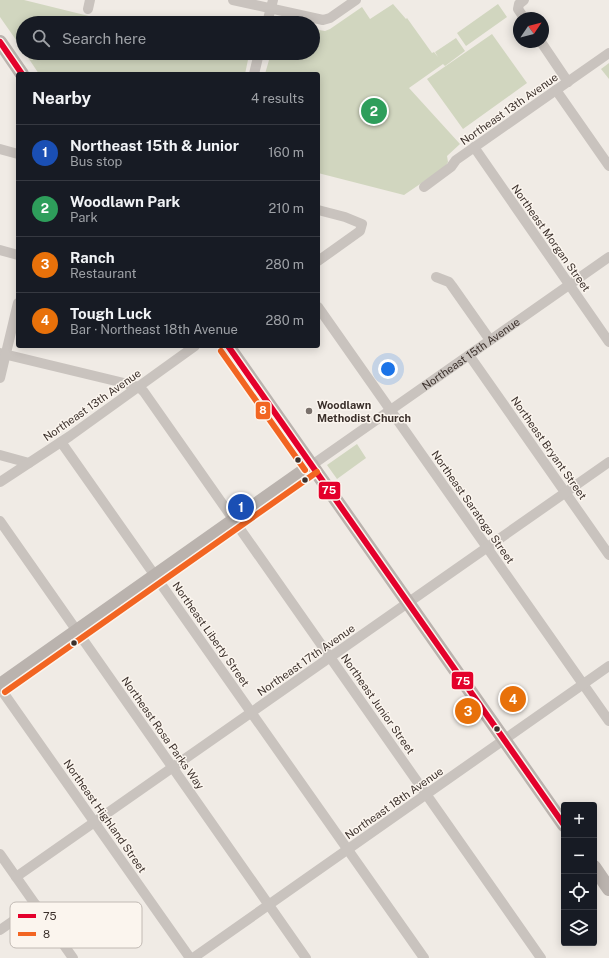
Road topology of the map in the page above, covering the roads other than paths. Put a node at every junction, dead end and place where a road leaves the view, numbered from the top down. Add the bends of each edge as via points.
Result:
1 (233, 0) edge
2 (356, 0) edge
3 (524, 0) edge
4 (272, 5) edge
5 (520, 12) edge
6 (269, 16) edge
7 (309, 16) edge
8 (320, 19) edge
9 (0, 42) edge
10 (545, 48) edge
11 (609, 53) edge
12 (257, 60) edge
13 (21, 72) edge
14 (254, 72) edge
15 (568, 82) junction
16 (556, 90) junction
17 (474, 147) junction
18 (0, 149) edge
19 (16, 153) edge
20 (609, 166) edge
21 (424, 187) dead end
22 (320, 211) edge
23 (0, 250) edge
24 (16, 254) edge
25 (609, 257) edge
26 (320, 260) edge
27 (436, 277) dead end
28 (569, 285) junction
29 (320, 310) edge
30 (16, 311) edge
31 (490, 340) junction
32 (609, 342) edge
33 (193, 348) edge
34 (229, 348) edge
35 (3, 354) edge
36 (469, 355) junction
37 (0, 378) edge
38 (139, 387) junction
39 (390, 410) junction
40 (61, 442) junction
41 (0, 455) edge
42 (609, 462) edge
43 (29, 463) junction
44 (312, 465) junction
45 (0, 482) edge
46 (565, 493) junction
47 (0, 521) edge
48 (234, 521) junction
49 (487, 547) junction
50 (609, 555) edge
51 (156, 576) junction
52 (408, 602) junction
53 (77, 631) junction
54 (330, 657) junction
55 (609, 666) edge
56 (0, 685) edge
57 (583, 685) junction
58 (0, 688) edge
59 (252, 712) junction
60 (609, 721) edge
61 (504, 740) junction
62 (173, 768) junction
63 (426, 794) junction
64 (561, 821) edge
65 (94, 822) junction
66 (348, 850) junction
67 (0, 854) edge
68 (597, 871) edge
69 (16, 877) junction
70 (609, 889) edge
71 (34, 902) edge
72 (269, 905) junction
73 (10, 923) edge
74 (0, 930) edge
75 (66, 948) edge
76 (73, 958) edge
77 (190, 958) edge
78 (193, 958) edge
79 (306, 958) edge
80 (424, 958) edge
81 (541, 958) edge

1 - 4 street
2 - 8 street via 330,18
3 - 5 street via 519,4
4 - 6 street
4 - 7 street
9 - 13 street
10 - 15 street
11 - 15 street, Northeast 13th Avenue
12 - 14 street
15 - 16 street, Northeast 13th Avenue
16 - 17 street, Northeast 13th Avenue
16 - 20 street
17 - 21 street, Northeast 13th Avenue
17 - 28 street, Northeast Morgan Street
18 - 19 street
22 - 26 street via 362,224 360,231
23 - 24 street
25 - 28 street, Northeast 15th Avenue
27 - 31 street via 449,282
28 - 31 street, Northeast 15th Avenue
28 - 32 street, Northeast Morgan Street
29 - 39 street, Northeast Saratoga Street
30 - 35 street
31 - 36 street, Northeast 15th Avenue
33 - 38 street, Northeast 13th Avenue
34 - 44 street
35 - 37 street
35 - 38 street
36 - 39 street, Northeast 15th Avenue
36 - 46 street, Northeast Bryant Street
38 - 40 street, Northeast 13th Avenue
38 - 48 street, Northeast Junior Street
39 - 44 street, Northeast 15th Avenue
39 - 49 street, Northeast Saratoga Street
40 - 43 street, Northeast 13th Avenue
40 - 51 street, Northeast Liberty Street
41 - 43 street
42 - 46 street, Northeast 17th Avenue
43 - 45 street, Northeast 13th Avenue
44 - 48 street, Northeast 15th Avenue
44 - 52 street
46 - 49 street, Northeast 17th Avenue
46 - 50 street, Northeast Bryant Street
47 - 53 street, Northeast Rosa Parks Way
48 - 51 street, Northeast 15th Avenue
48 - 54 street, Northeast Junior Street
49 - 52 street, Northeast 17th Avenue
49 - 57 street, Northeast Saratoga Street
51 - 53 street, Northeast 15th Avenue
51 - 59 street, Northeast Liberty Street
52 - 54 street, Northeast 17th Avenue
52 - 61 street
53 - 56 street, Northeast 15th Avenue
53 - 62 street, Northeast Rosa Parks Way
54 - 59 street, Northeast 17th Avenue
54 - 63 street, Northeast Junior Street
55 - 57 street, Northeast 18th Avenue
57 - 60 street, Northeast Saratoga Street
57 - 61 street, Northeast 18th Avenue
58 - 65 street, Northeast Highland Street
59 - 62 street, Northeast 17th Avenue
59 - 66 street, Northeast Liberty Street
61 - 63 street, Northeast 18th Avenue
61 - 64 street
62 - 65 street, Northeast 17th Avenue
62 - 72 street, Northeast Rosa Parks Way
63 - 66 street, Northeast 18th Avenue
63 - 81 street, Northeast Junior Street
65 - 69 street, Northeast 17th Avenue
65 - 77 street, Northeast Highland Street
66 - 72 street, Northeast 18th Avenue
66 - 80 street, Northeast Liberty Street
67 - 69 street
68 - 70 street
69 - 71 street
72 - 78 street, Northeast 18th Avenue
72 - 79 street, Northeast Rosa Parks Way
73 - 74 street
75 - 76 street

